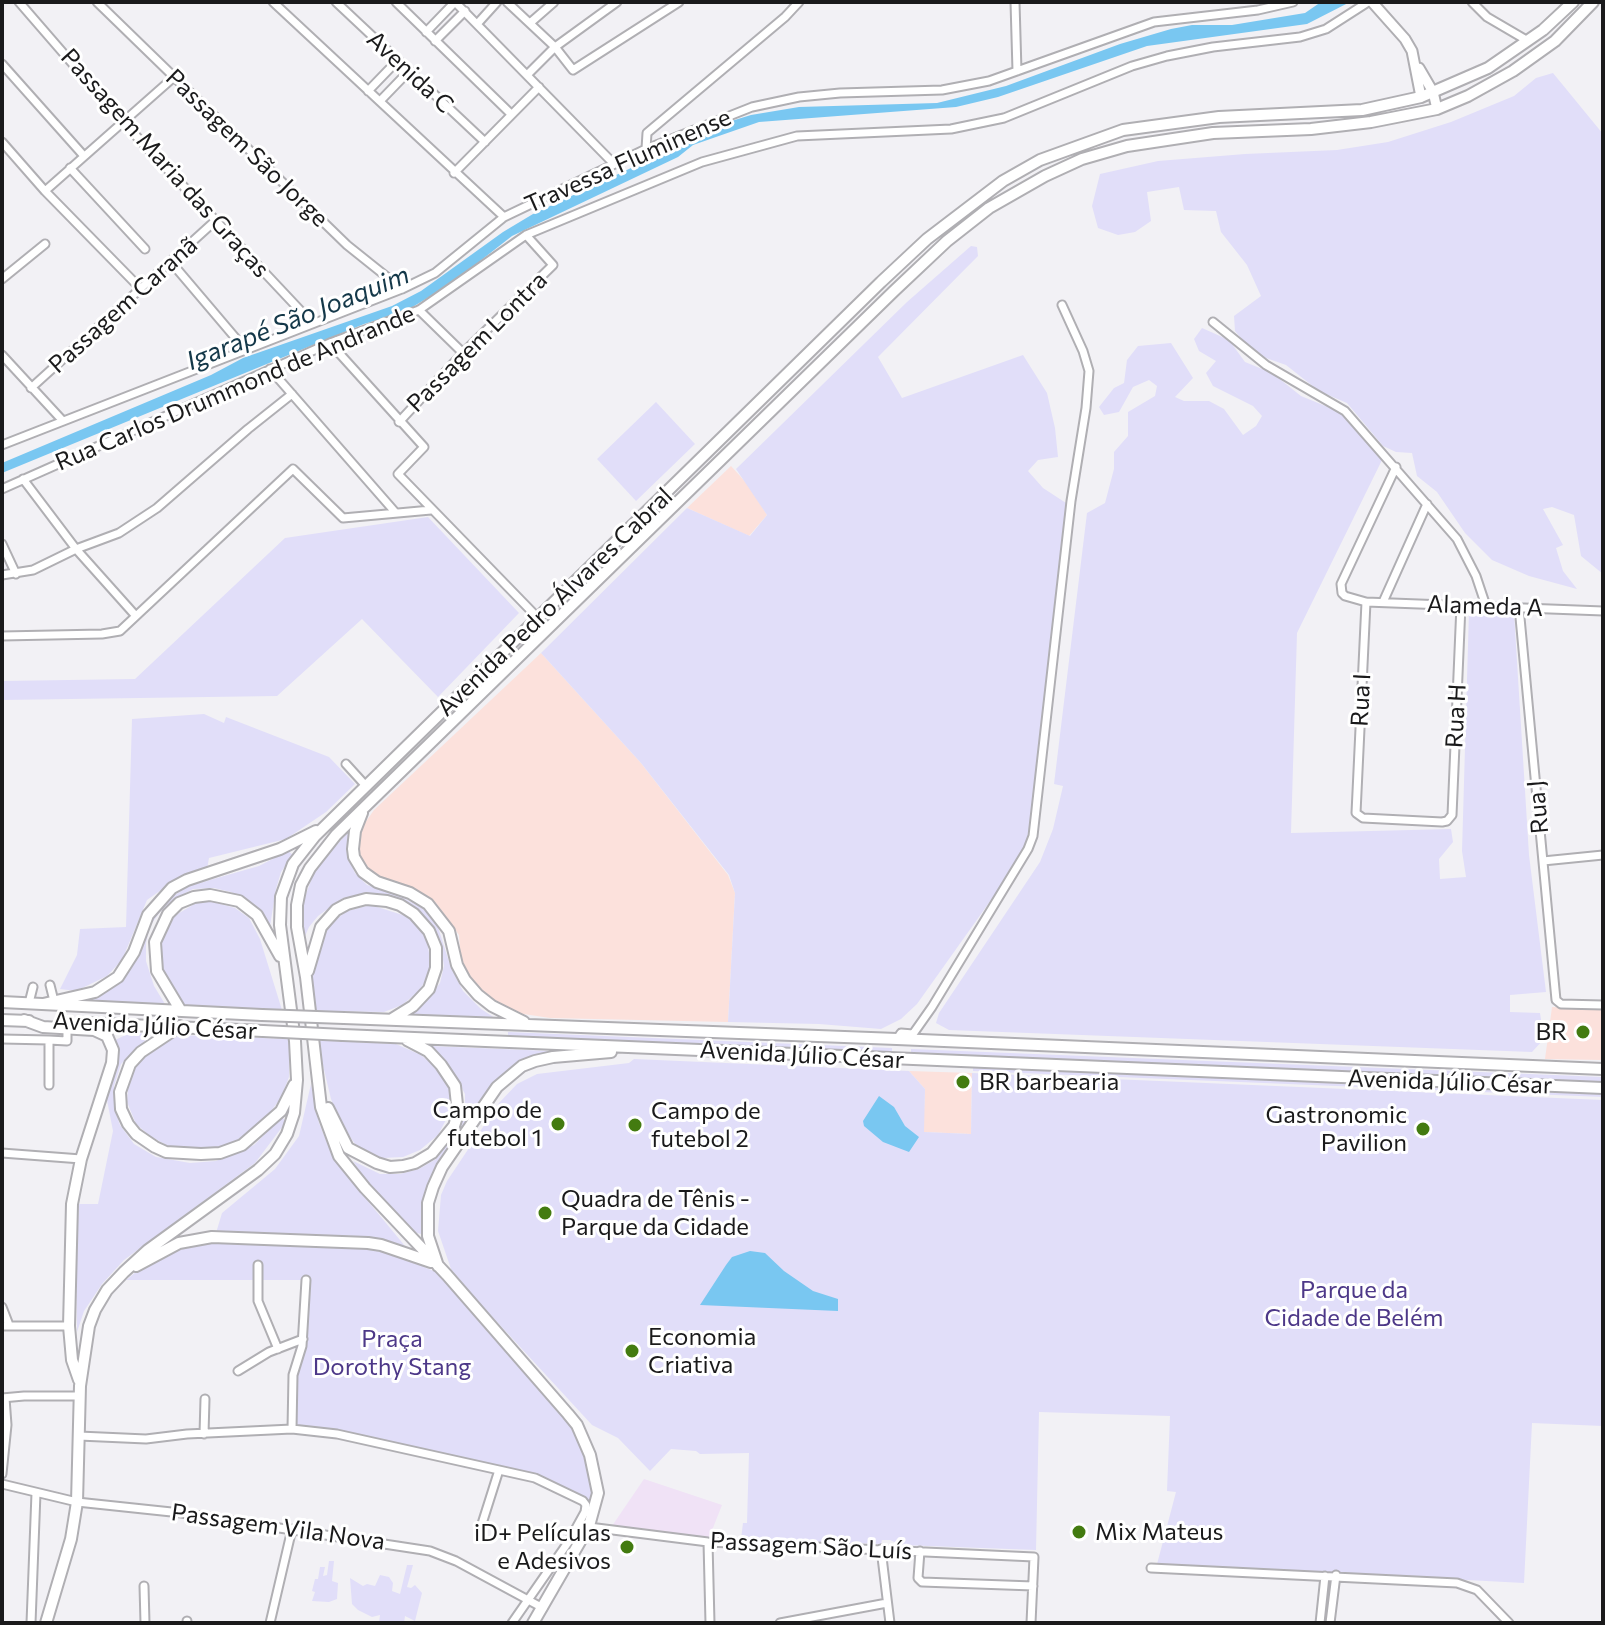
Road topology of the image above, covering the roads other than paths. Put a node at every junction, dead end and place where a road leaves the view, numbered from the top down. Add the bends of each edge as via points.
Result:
1 (19, 2) edge
2 (97, 2) edge
3 (273, 2) edge
4 (336, 2) edge
5 (396, 2) edge
6 (455, 2) edge
7 (497, 2) edge
8 (507, 2) edge
9 (554, 2) edge
10 (617, 2) edge
11 (679, 2) edge
12 (799, 2) edge
13 (1015, 2) edge
14 (1293, 2) edge
15 (1370, 2) edge
16 (1472, 2) edge
17 (1573, 2) edge
18 (1593, 2) edge
19 (465, 11) junction
20 (478, 23) junction
21 (530, 23) junction
22 (426, 32) junction
23 (435, 41) junction
24 (1528, 41) junction
25 (555, 47) junction
26 (398, 60) junction
27 (1415, 62) junction
28 (2, 64) edge
29 (409, 71) junction
30 (1017, 71) junction
31 (528, 74) junction
32 (174, 77) junction
33 (539, 87) junction
34 (368, 91) junction
35 (1433, 92) junction
36 (1421, 97) junction
37 (380, 101) junction
38 (1437, 109) junction
39 (511, 114) junction
40 (123, 122) junction
41 (2, 142) edge
42 (485, 142) junction
43 (646, 149) junction
44 (84, 156) junction
45 (614, 164) junction
46 (70, 168) junction
47 (454, 173) junction
48 (45, 191) junction
49 (504, 217) junction
50 (215, 221) junction
51 (526, 235) junction
52 (45, 244) dead end
53 (145, 249) dead end
54 (171, 262) junction
55 (2, 279) edge
56 (141, 289) junction
57 (402, 289) junction
58 (1062, 305) dead end
59 (419, 310) junction
60 (1213, 322) dead end
61 (312, 323) junction
62 (330, 343) junction
63 (244, 348) junction
64 (463, 353) junction
65 (2, 355) edge
66 (270, 369) junction
67 (31, 388) junction
68 (292, 394) junction
69 (62, 420) junction
70 (399, 422) junction
71 (2, 444) edge
72 (1396, 467) junction
73 (23, 479) junction
74 (2, 489) edge
75 (1427, 504) junction
76 (431, 510) junction
77 (395, 512) junction
78 (2, 544) edge
79 (76, 549) junction
80 (16, 574) junction
81 (2, 575) edge
82 (1366, 602) junction
83 (1383, 602) junction
84 (1461, 605) junction
85 (1486, 606) junction
86 (1519, 607) junction
87 (1603, 611) edge
88 (135, 615) junction
89 (538, 618) junction
90 (2, 636) edge
91 (346, 764) dead end
92 (366, 786) junction
93 (364, 808) junction
94 (1442, 822) joint
95 (325, 826) junction
96 (1603, 855) edge
97 (1543, 861) junction
98 (285, 966) junction
99 (306, 977) junction
100 (50, 985) dead end
101 (33, 987) dead end
102 (2, 1002) edge
103 (49, 1002) junction
104 (29, 1003) junction
105 (1603, 1005) edge
106 (181, 1011) junction
107 (2, 1020) edge
108 (24, 1020) junction
109 (391, 1020) junction
110 (530, 1024) junction
111 (180, 1026) junction
112 (67, 1027) junction
113 (402, 1037) junction
114 (2, 1039) edge
115 (897, 1039) junction
116 (49, 1040) junction
117 (650, 1048) junction
118 (314, 1059) junction
119 (1603, 1069) edge
120 (297, 1080) junction
121 (49, 1085) dead end
122 (1603, 1088) edge
123 (2, 1153) edge
124 (81, 1159) junction
125 (258, 1265) dead end
126 (436, 1266) junction
127 (124, 1272) junction
128 (306, 1280) dead end
129 (2, 1307) edge
130 (6, 1325) edge
131 (69, 1326) junction
132 (303, 1339) junction
133 (278, 1349) junction
134 (238, 1371) dead end
135 (80, 1391) junction
136 (4, 1398) edge
137 (205, 1399) dead end
138 (292, 1429) junction
139 (204, 1434) junction
140 (79, 1436) junction
141 (499, 1470) junction
142 (2, 1474) edge
143 (2, 1484) edge
144 (36, 1493) junction
145 (77, 1502) junction
146 (589, 1527) junction
147 (292, 1529) junction
148 (480, 1530) dead end
149 (708, 1542) junction
150 (881, 1549) junction
151 (920, 1551) junction
152 (1151, 1568) dead end
153 (1336, 1575) junction
154 (1325, 1576) junction
155 (144, 1586) dead end
156 (1033, 1586) junction
157 (527, 1600) junction
158 (887, 1603) junction
159 (543, 1608) junction
160 (31, 1623) edge
161 (46, 1623) edge
162 (145, 1623) edge
163 (270, 1623) edge
164 (512, 1623) edge
165 (533, 1623) edge
166 (710, 1623) edge
167 (780, 1623) edge
168 (890, 1623) edge
169 (1031, 1623) edge
170 (1320, 1623) edge
171 (1330, 1623) edge
172 (1509, 1623) edge

1 - 40 street, Passagem Maria das Graças
2 - 32 street, Passagem São Jorge
3 - 34 street
4 - 26 street, Avenida C
5 - 22 street
6 - 19 street
6 - 22 street
7 - 20 street
8 - 21 street
9 - 21 street
10 - 25 street
11 - 25 street via 577,69 571,70
12 - 43 street via 647,133
13 - 30 street
14 - 30 street, Travessa Fluminense via 1154,22
15 - 27 main road via 1405,39
15 - 51 street, Rua Carlos Drummond de Andrande via 1326,29 1167,56 1004,118 951,129 797,136 765,144 702,162
16 - 24 street
17 - 24 main road, Avenida Pedro Álvares Cabral
18 - 38 main road, Avenida Pedro Álvares Cabral via 1555,41 1513,71
19 - 20 street
19 - 23 street
20 - 31 street
21 - 25 street
22 - 23 street
23 - 39 street
24 - 35 main road, Avenida Pedro Álvares Cabral via 1488,68
25 - 31 street
26 - 29 street, Avenida C
26 - 34 street
27 - 35 main road
27 - 36 main road
28 - 44 street
29 - 37 street
29 - 42 street, Avenida C
30 - 43 street, Travessa Fluminense via 942,90 799,97 752,107
31 - 33 street
32 - 40 street
32 - 57 street, Passagem São Jorge via 347,245
33 - 39 street
33 - 45 street
34 - 37 street
35 - 36 main road, Avenida Pedro Álvares Cabral
35 - 38 main road
36 - 89 main road, Avenida Pedro Álvares Cabral via 1362,110 1219,117 1135,128 1040,160 1003,181 904,261
37 - 47 street
38 - 93 main road, Avenida Pedro Álvares Cabral via 1341,125 1213,133 1127,146 1082,159 989,208 894,291
39 - 42 street
40 - 44 street
40 - 50 street, Passagem Maria das Graças
41 - 48 street
42 - 47 street
43 - 45 street, Travessa Fluminense
44 - 46 street
45 - 49 street, Travessa Fluminense
46 - 48 street
46 - 53 street
47 - 49 street
48 - 56 street
49 - 57 street, Travessa Fluminense via 435,273
50 - 54 street, Passagem Caranã
50 - 61 street, Passagem Maria das Graças
51 - 59 street, Rua Carlos Drummond de Andrande
51 - 64 street, Passagem Lontra via 553,265
52 - 55 street
54 - 56 street, Passagem Caranã
54 - 63 street
56 - 67 street, Passagem Caranã
57 - 61 street, Travessa Fluminense
58 - 115 street via 1089,371 1033,836 932,1007 913,1034 901,1033
59 - 62 street, Rua Carlos Drummond de Andrande
59 - 64 street
60 - 72 street via 1266,365 1345,411
61 - 63 street, Travessa Fluminense
62 - 66 street, Rua Carlos Drummond de Andrande
62 - 70 street
63 - 69 street, Travessa Fluminense
64 - 70 street, Passagem Lontra
65 - 67 street
66 - 68 street
66 - 73 street, Rua Carlos Drummond de Andrande
67 - 69 street
68 - 77 street
68 - 79 street, Rua Carlos Drummond de Andrande via 157,508 119,533
69 - 71 street, Travessa Fluminense
70 - 76 street via 424,447 398,474
72 - 75 street
72 - 82 street via 1341,584 1345,596
73 - 74 street, Rua Carlos Drummond de Andrande
73 - 79 street
75 - 83 street
75 - 85 street via 1457,539
76 - 77 street
76 - 89 street
77 - 88 street via 343,518 293,469
78 - 80 street
79 - 80 street, Rua Carlos Drummond de Andrande
79 - 88 street
80 - 81 street, Rua Carlos Drummond de Andrande
82 - 83 street, Alameda A
82 - 94 street, Rua I via 1356,813 1363,818
83 - 84 street, Alameda A
84 - 85 street, Alameda A
84 - 94 street, Rua H via 1452,815
85 - 86 street, Alameda A
86 - 87 street, Alameda A
86 - 97 street, Rua J
88 - 90 street via 120,631 102,634
89 - 92 main road, Avenida Pedro Álvares Cabral
91 - 92 street
92 - 95 main road, Avenida Pedro Álvares Cabral
93 - 99 main road, Avenida Pedro Álvares Cabral via 321,850 301,885 297,927
93 - 110 main road via 353,849 363,872 428,904 445,923 465,980 502,1012
95 - 98 main road, Avenida Pedro Álvares Cabral via 286,878 280,925
95 - 103 main road via 280,849 172,888 148,915 118,977 95,992
96 - 97 street
97 - 105 street, Rua J via 1556,1000
98 - 106 main road via 267,929 248,907 221,895 188,899 168,914 155,942 157,971
98 - 120 main road, Avenida Pedro Álvares Cabral
99 - 109 main road via 315,940 336,910 366,899 400,905 429,931 436,968 429,989
99 - 118 main road, Avenida Pedro Álvares Cabral
100 - 103 street
101 - 104 street
102 - 104 main road, Avenida Júlio César
103 - 104 main road, Avenida Júlio César
103 - 106 main road, Avenida Júlio César
106 - 109 main road, Avenida Júlio César, bridge
107 - 108 main road, Avenida Júlio César
108 - 111 main road, Avenida Júlio César
108 - 112 main road
109 - 110 main road, Avenida Júlio César
110 - 115 main road, Avenida Júlio César
111 - 113 main road, Avenida Júlio César, bridge
111 - 120 main road via 130,1064 120,1092 128,1124 166,1152 220,1153 242,1145 281,1111
112 - 116 street via 67,1041
112 - 124 main road via 107,1036 113,1050
113 - 117 main road, Avenida Júlio César
113 - 118 main road via 441,1065 457,1098 454,1126 432,1153 415,1163 390,1167 348,1148 328,1108
114 - 116 street
115 - 119 main road, Avenida Júlio César
116 - 121 street
117 - 122 main road, Avenida Júlio César
117 - 126 main road via 553,1057 508,1075 433,1187 428,1236
118 - 126 main road via 321,1107 339,1156
120 - 127 main road, Avenida Pedro Álvares Cabral via 294,1113 275,1154
123 - 124 street
124 - 131 main road via 72,1204
125 - 133 street via 258,1301
126 - 127 main road via 368,1243 212,1237 179,1243
126 - 146 main road via 577,1425 598,1487
127 - 135 main road, Avenida Pedro Álvares Cabral via 107,1290 89,1326
128 - 132 street
129 - 130 street
130 - 131 street
131 - 135 main road
132 - 133 street
132 - 138 street via 293,1375
133 - 134 street
135 - 136 street
135 - 140 main road, Avenida Pedro Álvares Cabral
136 - 142 street
137 - 139 street
138 - 139 street
138 - 141 street
139 - 140 street via 146,1439
140 - 145 main road, Avenida Pedro Álvares Cabral
141 - 148 street
141 - 157 street via 535,1478 586,1505 569,1541
143 - 144 street, Passagem Vila Nova
144 - 145 street, Passagem Vila Nova
144 - 160 street
145 - 147 street, Passagem Vila Nova
145 - 161 main road, Avenida Pedro Álvares Cabral
146 - 149 street, Passagem São Luís
146 - 159 main road
147 - 157 street, Passagem Vila Nova via 430,1551
147 - 163 street
149 - 150 street, Passagem São Luís
149 - 166 street
150 - 151 street, Passagem São Luís
150 - 158 street
151 - 156 street, Passagem São Luís via 1034,1557
151 - 156 street via 922,1582
152 - 154 street
153 - 154 street
153 - 171 street
153 - 172 street via 1469,1586
154 - 170 street
155 - 162 street
156 - 169 street
157 - 159 street, Passagem Vila Nova
157 - 164 street
158 - 167 street
158 - 168 street
159 - 165 main road

